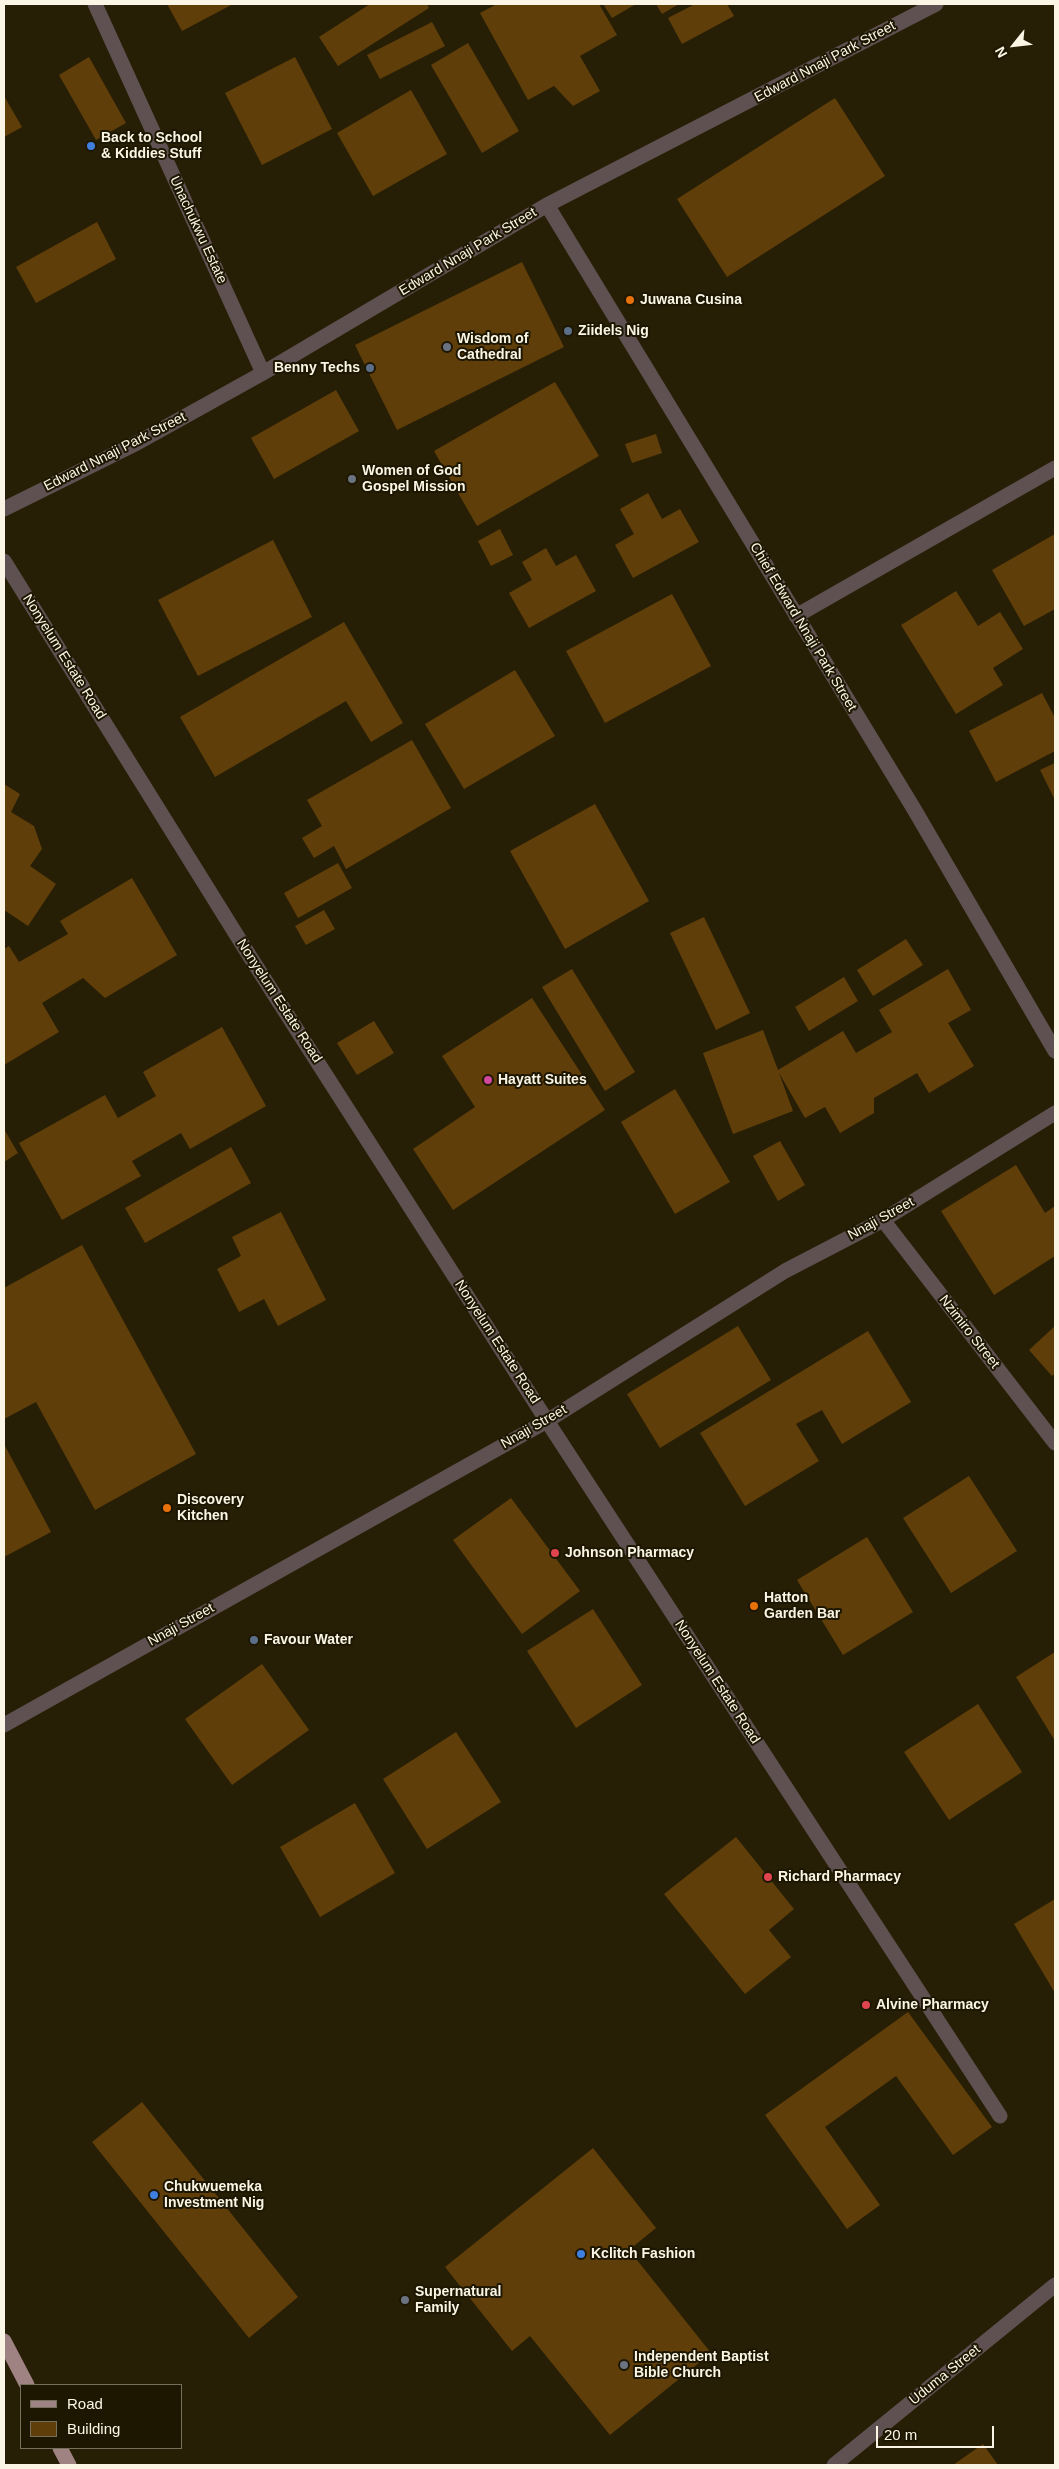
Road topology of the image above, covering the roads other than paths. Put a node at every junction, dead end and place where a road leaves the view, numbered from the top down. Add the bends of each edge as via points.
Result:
1 (95, 4) edge
2 (936, 4) edge
3 (548, 205) junction
4 (263, 373) junction
5 (1055, 468) edge
6 (4, 509) edge
7 (4, 561) edge
8 (796, 616) junction
9 (1055, 1051) edge
10 (1055, 1113) edge
11 (883, 1220) junction
12 (547, 1421) junction
13 (1055, 1444) edge
14 (4, 1725) edge
15 (1000, 2116) dead end
16 (1055, 2286) edge
17 (4, 2341) edge
18 (26, 2384) edge
19 (61, 2449) edge
20 (69, 2465) edge
21 (834, 2465) edge

1 - 4 street, Unachukwu Estate
2 - 3 street, Edward Nnaji Park Street
3 - 4 street, Edward Nnaji Park Street
3 - 8 street, Chief Edward Nnaji Park Street
4 - 6 street, Edward Nnaji Park Street via 137,442
5 - 8 street
7 - 12 street, Nonyelum Estate Road via 249,955
8 - 9 street, Chief Edward Nnaji Park Street via 914,809
10 - 11 street, Nnaji Street
11 - 12 street, Nnaji Street via 784,1271
11 - 13 street, Nzimiro Street
12 - 14 street, Nnaji Street
12 - 15 street, Nonyelum Estate Road
16 - 21 street, Uduma Street
17 - 18 main road
19 - 20 main road

